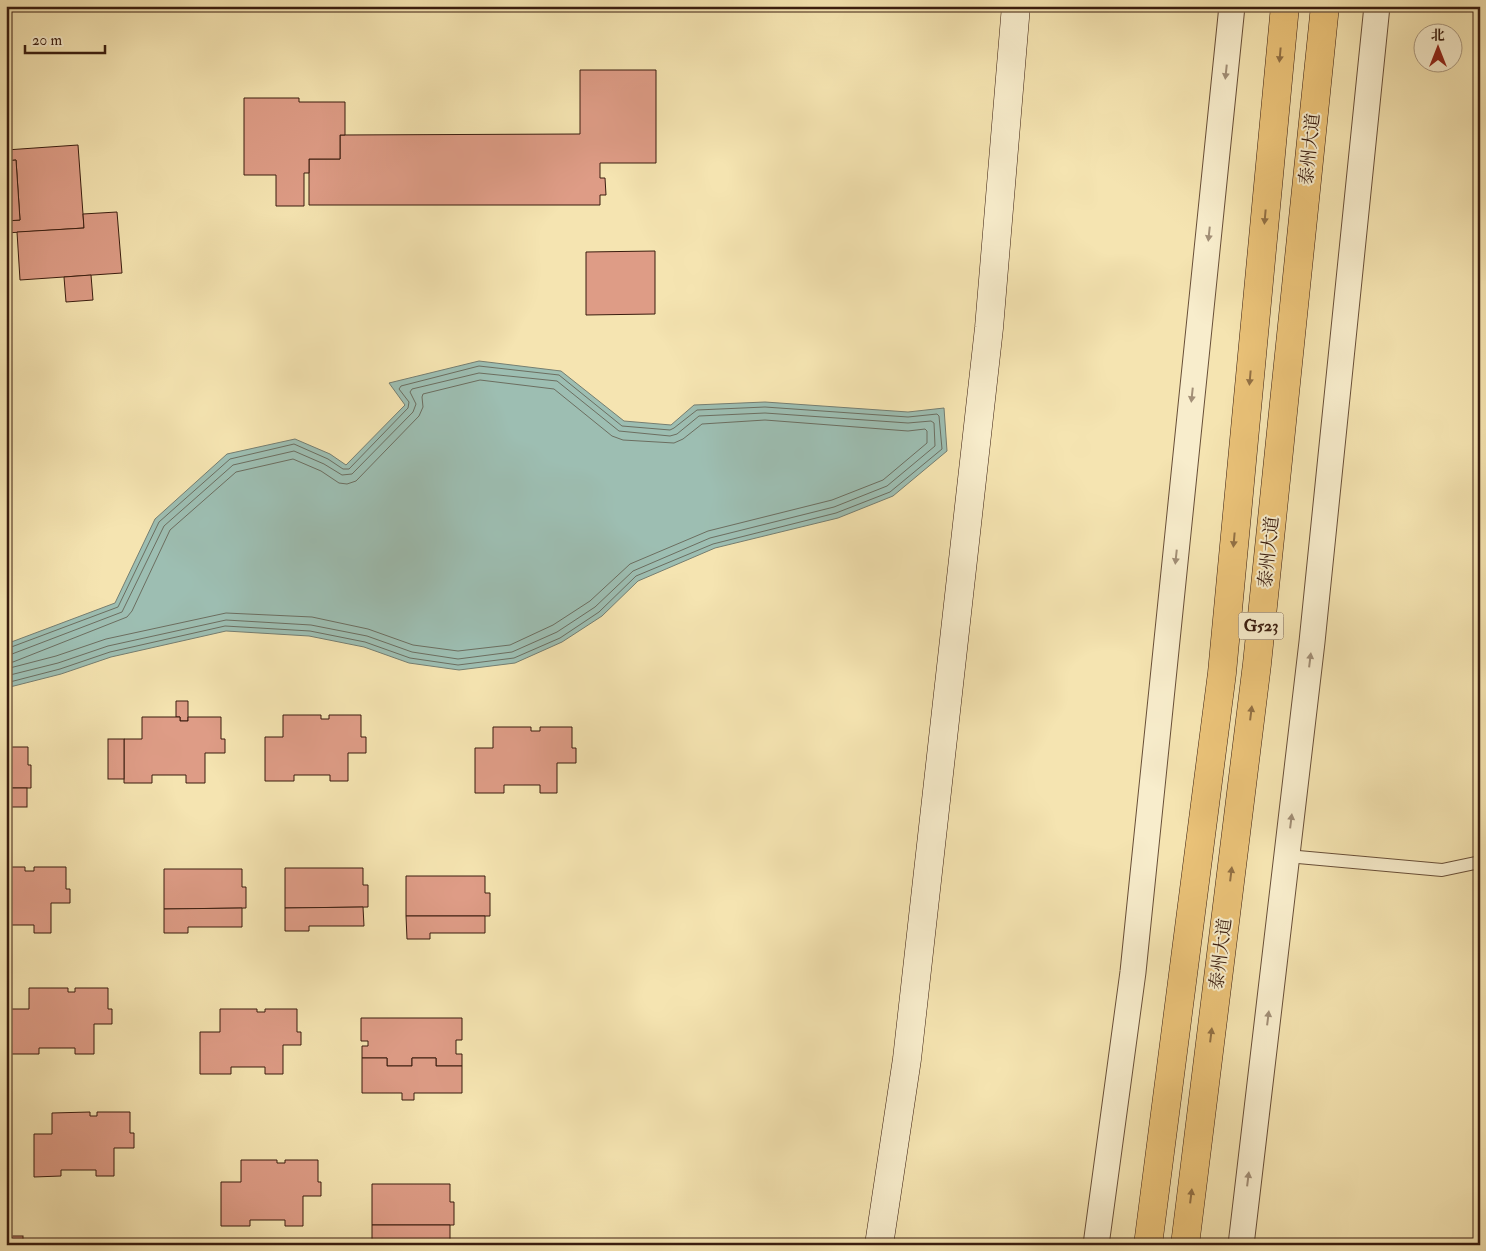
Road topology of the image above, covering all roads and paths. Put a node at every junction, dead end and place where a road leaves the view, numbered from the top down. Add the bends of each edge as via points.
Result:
1 (1016, 6) edge
2 (1232, 6) edge
3 (1285, 6) edge
4 (1325, 6) edge
5 (1377, 6) edge
6 (1287, 856) junction
7 (1480, 862) edge
8 (879, 1245) edge
9 (1096, 1245) edge
10 (1148, 1245) edge
11 (1185, 1245) edge
12 (1241, 1245) edge

1 - 8 street via 986,357 907,1058
2 -> 9 street via 1133,972
3 -> 10 highway, 泰州大道 / G523 via 1222,672
11 -> 4 highway, 泰州大道 / G523 via 1257,664
6 -> 5 street
6 - 7 lane via 1442,870
12 -> 6 street

